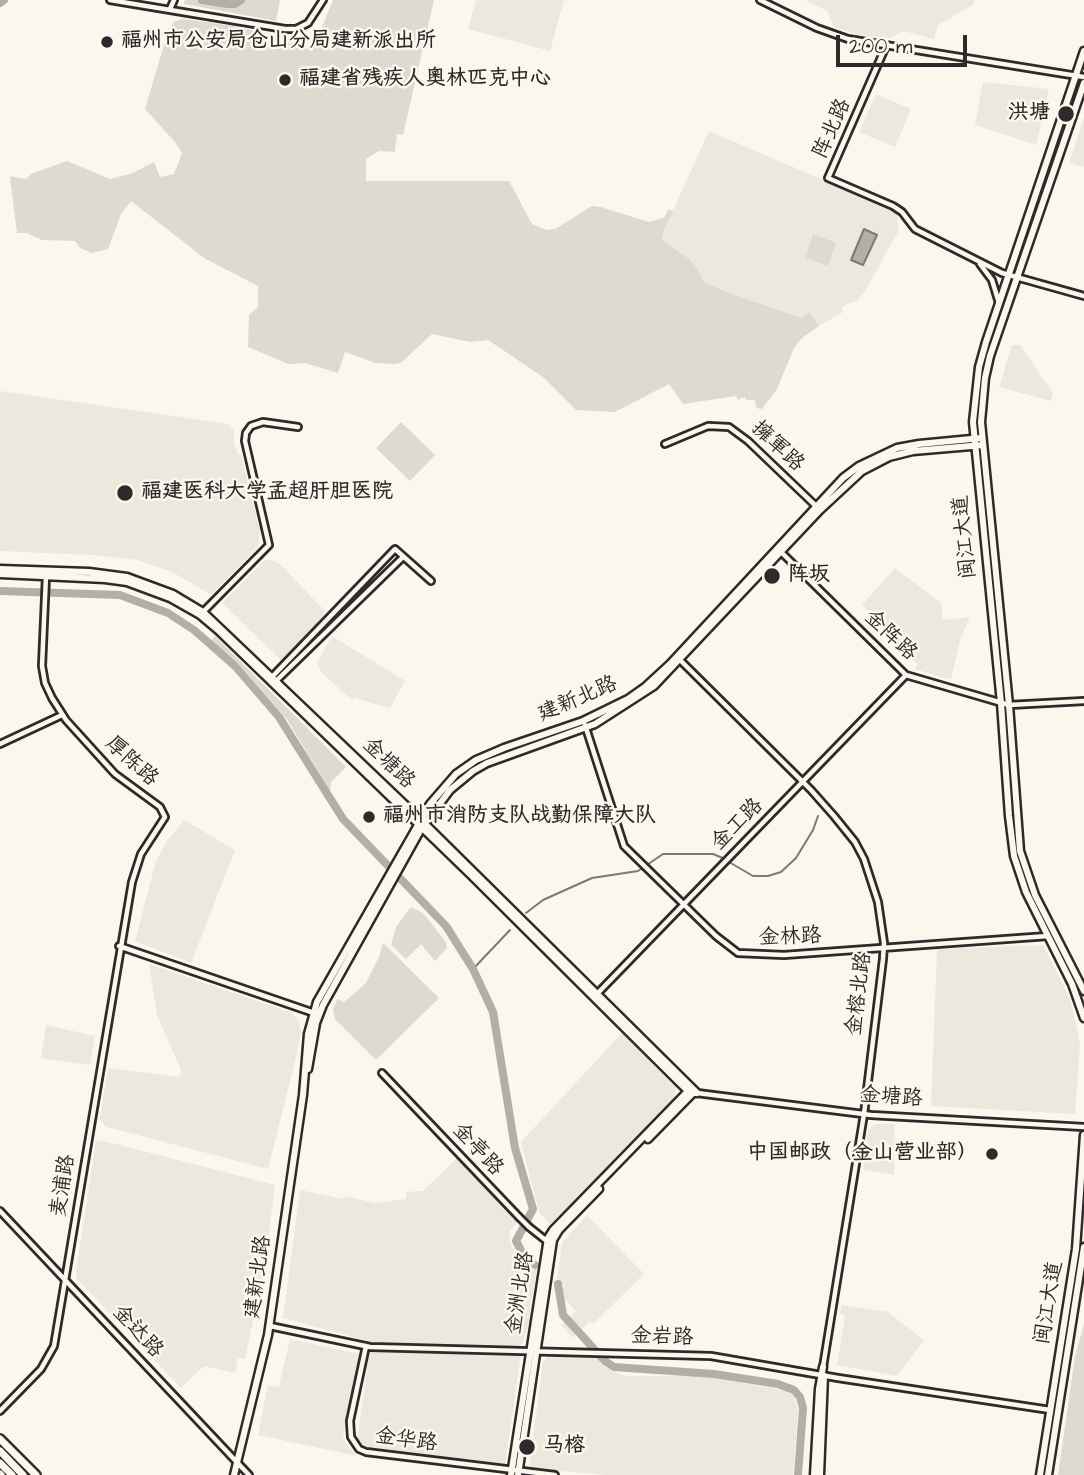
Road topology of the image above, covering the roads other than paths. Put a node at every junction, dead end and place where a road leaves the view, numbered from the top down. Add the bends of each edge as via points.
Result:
1 (110, 0) edge
2 (323, 0) edge
3 (760, 0) edge
4 (174, 1) edge
5 (170, 9) junction
6 (886, 46) junction
7 (1084, 52) edge
8 (1076, 76) junction
9 (1084, 77) edge
10 (1084, 83) edge
11 (977, 261) junction
12 (1009, 276) junction
13 (1017, 279) junction
14 (1084, 296) edge
15 (999, 306) junction
16 (298, 427) dead end
17 (978, 442) junction
18 (665, 444) dead end
19 (818, 508) junction
20 (781, 552) junction
21 (404, 556) junction
22 (0, 572) edge
23 (46, 576) junction
24 (431, 581) dead end
25 (201, 614) junction
26 (679, 659) junction
27 (906, 675) junction
28 (274, 679) junction
29 (1084, 701) edge
30 (1005, 704) junction
31 (62, 715) junction
32 (584, 725) junction
33 (0, 744) edge
34 (803, 781) junction
35 (421, 824) junction
36 (683, 904) junction
37 (1048, 936) junction
38 (119, 946) junction
39 (884, 948) junction
40 (1084, 991) edge
41 (595, 996) junction
42 (317, 1014) junction
43 (1084, 1018) edge
44 (382, 1073) dead end
45 (693, 1091) junction
46 (864, 1114) junction
47 (1084, 1127) edge
48 (1084, 1135) edge
49 (0, 1211) edge
50 (550, 1243) junction
51 (1084, 1247) edge
52 (65, 1279) junction
53 (270, 1325) junction
54 (366, 1346) junction
55 (533, 1350) junction
56 (823, 1367) joint
57 (823, 1376) junction
58 (1051, 1410) junction
59 (0, 1411) edge
60 (0, 1439) edge
61 (0, 1449) edge
62 (239, 1463) junction
63 (0, 1464) edge
64 (514, 1473) edge
65 (11, 1475) edge
66 (25, 1475) edge
67 (36, 1475) edge
68 (237, 1475) edge
69 (249, 1475) edge
70 (555, 1475) edge
71 (814, 1475) edge
72 (820, 1475) edge
73 (1040, 1475) edge
74 (1048, 1475) edge

1 - 5 street
2 - 5 street via 308,23 291,29
3 - 6 street via 831,34
4 - 5 street
6 - 8 street
6 - 11 street, 阵北路 via 828,178 893,206 915,229
7 - 8 main road, 闽江大道
8 - 9 street
8 - 12 main road, 闽江大道
10 - 13 main road, 闽江大道
11 - 12 street, 阵北路
11 - 15 street via 992,280
12 - 13 street, 阵北路
12 - 15 main road, 闽江大道
13 - 14 street, 阵北路
13 - 17 main road, 闽江大道 via 987,366
15 - 17 main road, 闽江大道 via 979,367 973,412
16 - 25 street via 263,422 255,423 246,433 244,441 269,545
17 - 19 main road, 建新北路 via 919,444 888,451 850,472
17 - 30 main road, 闽江大道
18 - 19 street, 擁軍路 via 708,426 729,427
19 - 20 main road, 建新北路
19 - 26 main road, 建新北路
20 - 26 main road, 建新北路
20 - 27 street, 金阵路
21 - 24 street
21 - 28 street
21 - 28 street via 395,549
22 - 23 main road, 金塘路
22 - 25 main road, 金塘路 via 89,572 127,577 173,594
23 - 25 main road, 金塘路 via 134,584
23 - 31 street, 厚陈路 via 43,674
25 - 28 main road, 金塘路
25 - 35 main road, 金塘路
26 - 32 main road, 建新北路 via 631,703
26 - 34 street, 金榕北路
27 - 30 street, 金阵路
27 - 34 street, 金工路
28 - 35 main road, 金塘路
29 - 30 street, 金阵路
30 - 37 main road, 闽江大道 via 1013,849 1022,884
30 - 40 main road, 闽江大道 via 1023,862
31 - 33 street
31 - 38 street, 厚陈路 via 115,774 164,813 134,872
32 - 35 main road, 建新北路 via 476,769 444,796
32 - 36 street, 金林路 via 622,843
34 - 36 street, 金工路
34 - 39 street, 金榕北路 via 864,859 876,892
35 - 41 main road, 金塘路
35 - 42 main road, 建新北路
36 - 39 street, 金林路 via 729,948 742,954
36 - 41 street, 金工路
37 - 39 street, 金林路
37 - 43 main road, 闽江大道
38 - 42 street
38 - 52 street, 麦浦路
39 - 46 street, 金榕北路
41 - 45 main road, 金塘路
42 - 53 main road, 建新北路
44 - 50 street, 金亭路, bridge via 519,1217
45 - 46 street, 金塘路
45 - 50 main road, 金洲北路 via 553,1230
46 - 47 street, 金塘路
46 - 56 street, 金榕北路
48 - 58 main road, 闽江大道 via 1077,1237
49 - 52 street, 金达路
50 - 55 main road, 金洲北路
51 - 74 main road, 闽江大道
52 - 59 street, 麦浦路 via 48,1359
52 - 62 street, 金达路
53 - 54 street, 金岩路
53 - 62 main road, 建新北路
54 - 55 street, 金岩路
54 - 64 street, 金华路 via 350,1421 359,1449
55 - 57 street, 金岩路 via 711,1356
55 - 64 main road, 金洲北路
56 - 57 main road, 金榕北路
57 - 58 street, 金岩路
57 - 71 main road, 金榕北路
57 - 72 main road, 金榕北路
58 - 73 main road, 闽江大道
60 - 67 highway
61 - 66 highway
62 - 68 main road, 建新北路
62 - 69 street, 金达路
63 - 65 highway
64 - 70 street, 金华路

